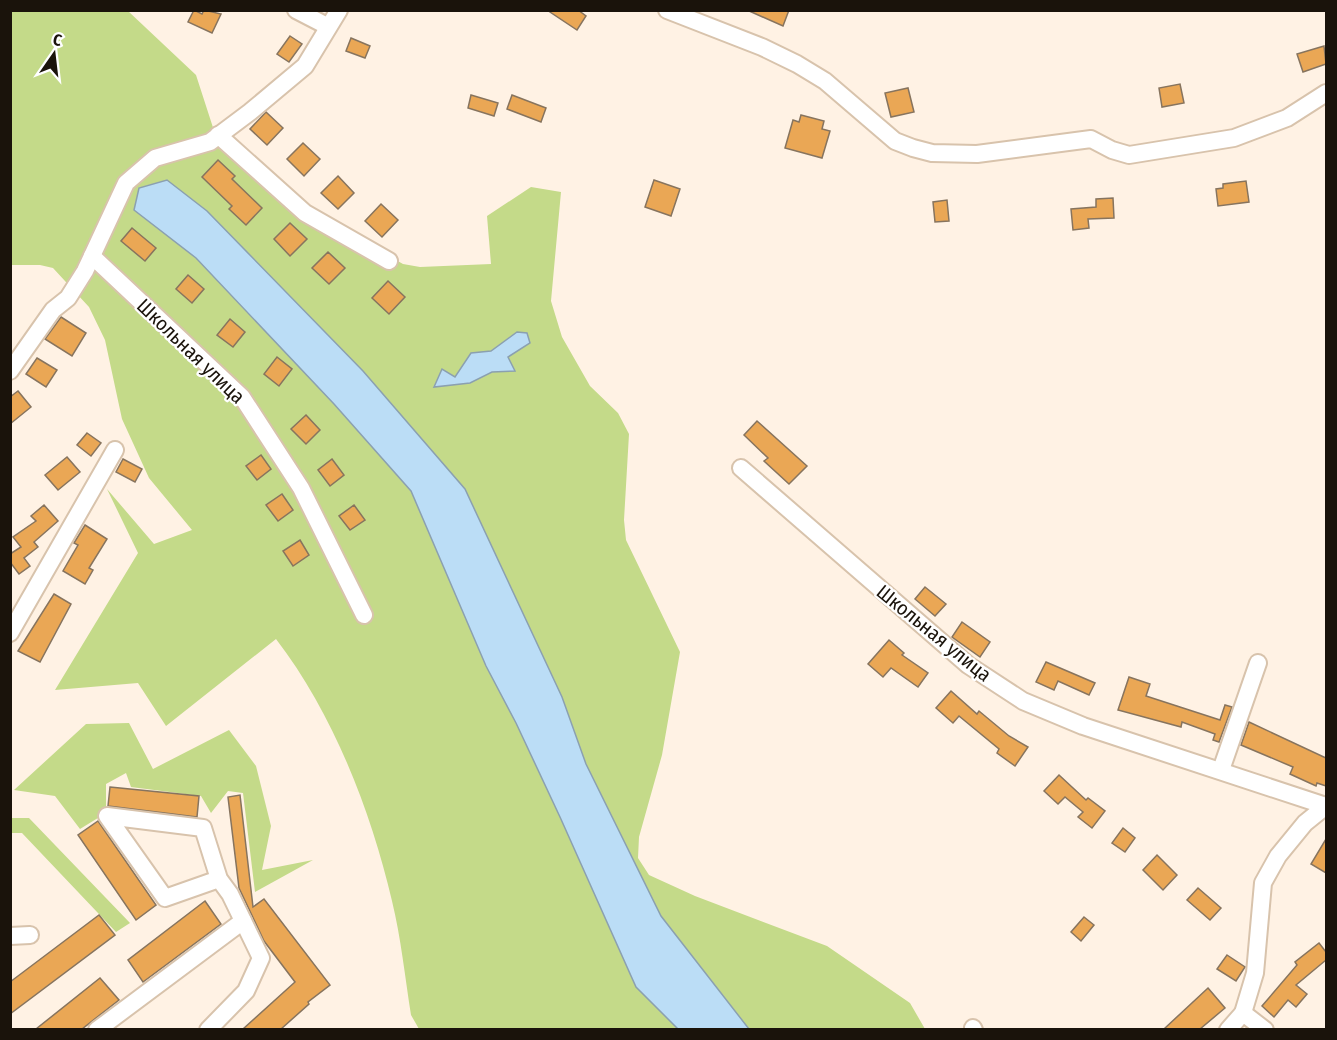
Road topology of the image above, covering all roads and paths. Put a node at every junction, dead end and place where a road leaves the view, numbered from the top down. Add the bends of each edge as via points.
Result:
1 (296, 10) edge
2 (339, 10) edge
3 (667, 10) edge
4 (327, 26) junction
5 (1326, 93) edge
6 (218, 135) junction
7 (92, 256) junction
8 (389, 261) dead end
9 (10, 371) edge
10 (115, 450) dead end
11 (741, 468) dead end
12 (364, 615) dead end
13 (10, 633) edge
14 (1258, 663) dead end
15 (1221, 770) junction
16 (1326, 806) edge
17 (219, 879) junction
18 (243, 921) junction
19 (30, 935) dead end
20 (10, 936) edge
21 (1243, 1013) junction
22 (97, 1029) edge
23 (208, 1029) edge
24 (1228, 1029) edge
25 (1265, 1029) edge

1 - 4 street
2 - 4 street
3 - 5 street via 797,64 825,81 895,141 932,153 977,154 1091,139 1129,154 1234,138 1287,118
4 - 6 street via 305,66
6 - 7 street via 210,142 155,158 126,183
6 - 8 street via 305,213
7 - 9 street via 68,298 53,310
7 - 12 street, Школьная улица via 242,397 301,488
10 - 13 street
11 - 15 street, Школьная улица via 968,665 1023,700 1083,726
14 - 15 street
15 - 16 street, Школьная улица
16 - 21 street via 1305,823 1278,856 1263,884 1255,973
17 - 17 street via 165,898 107,816 203,828
17 - 18 street
18 - 22 street
18 - 23 street via 261,958 246,992
19 - 20 street
21 - 24 street
21 - 25 street

